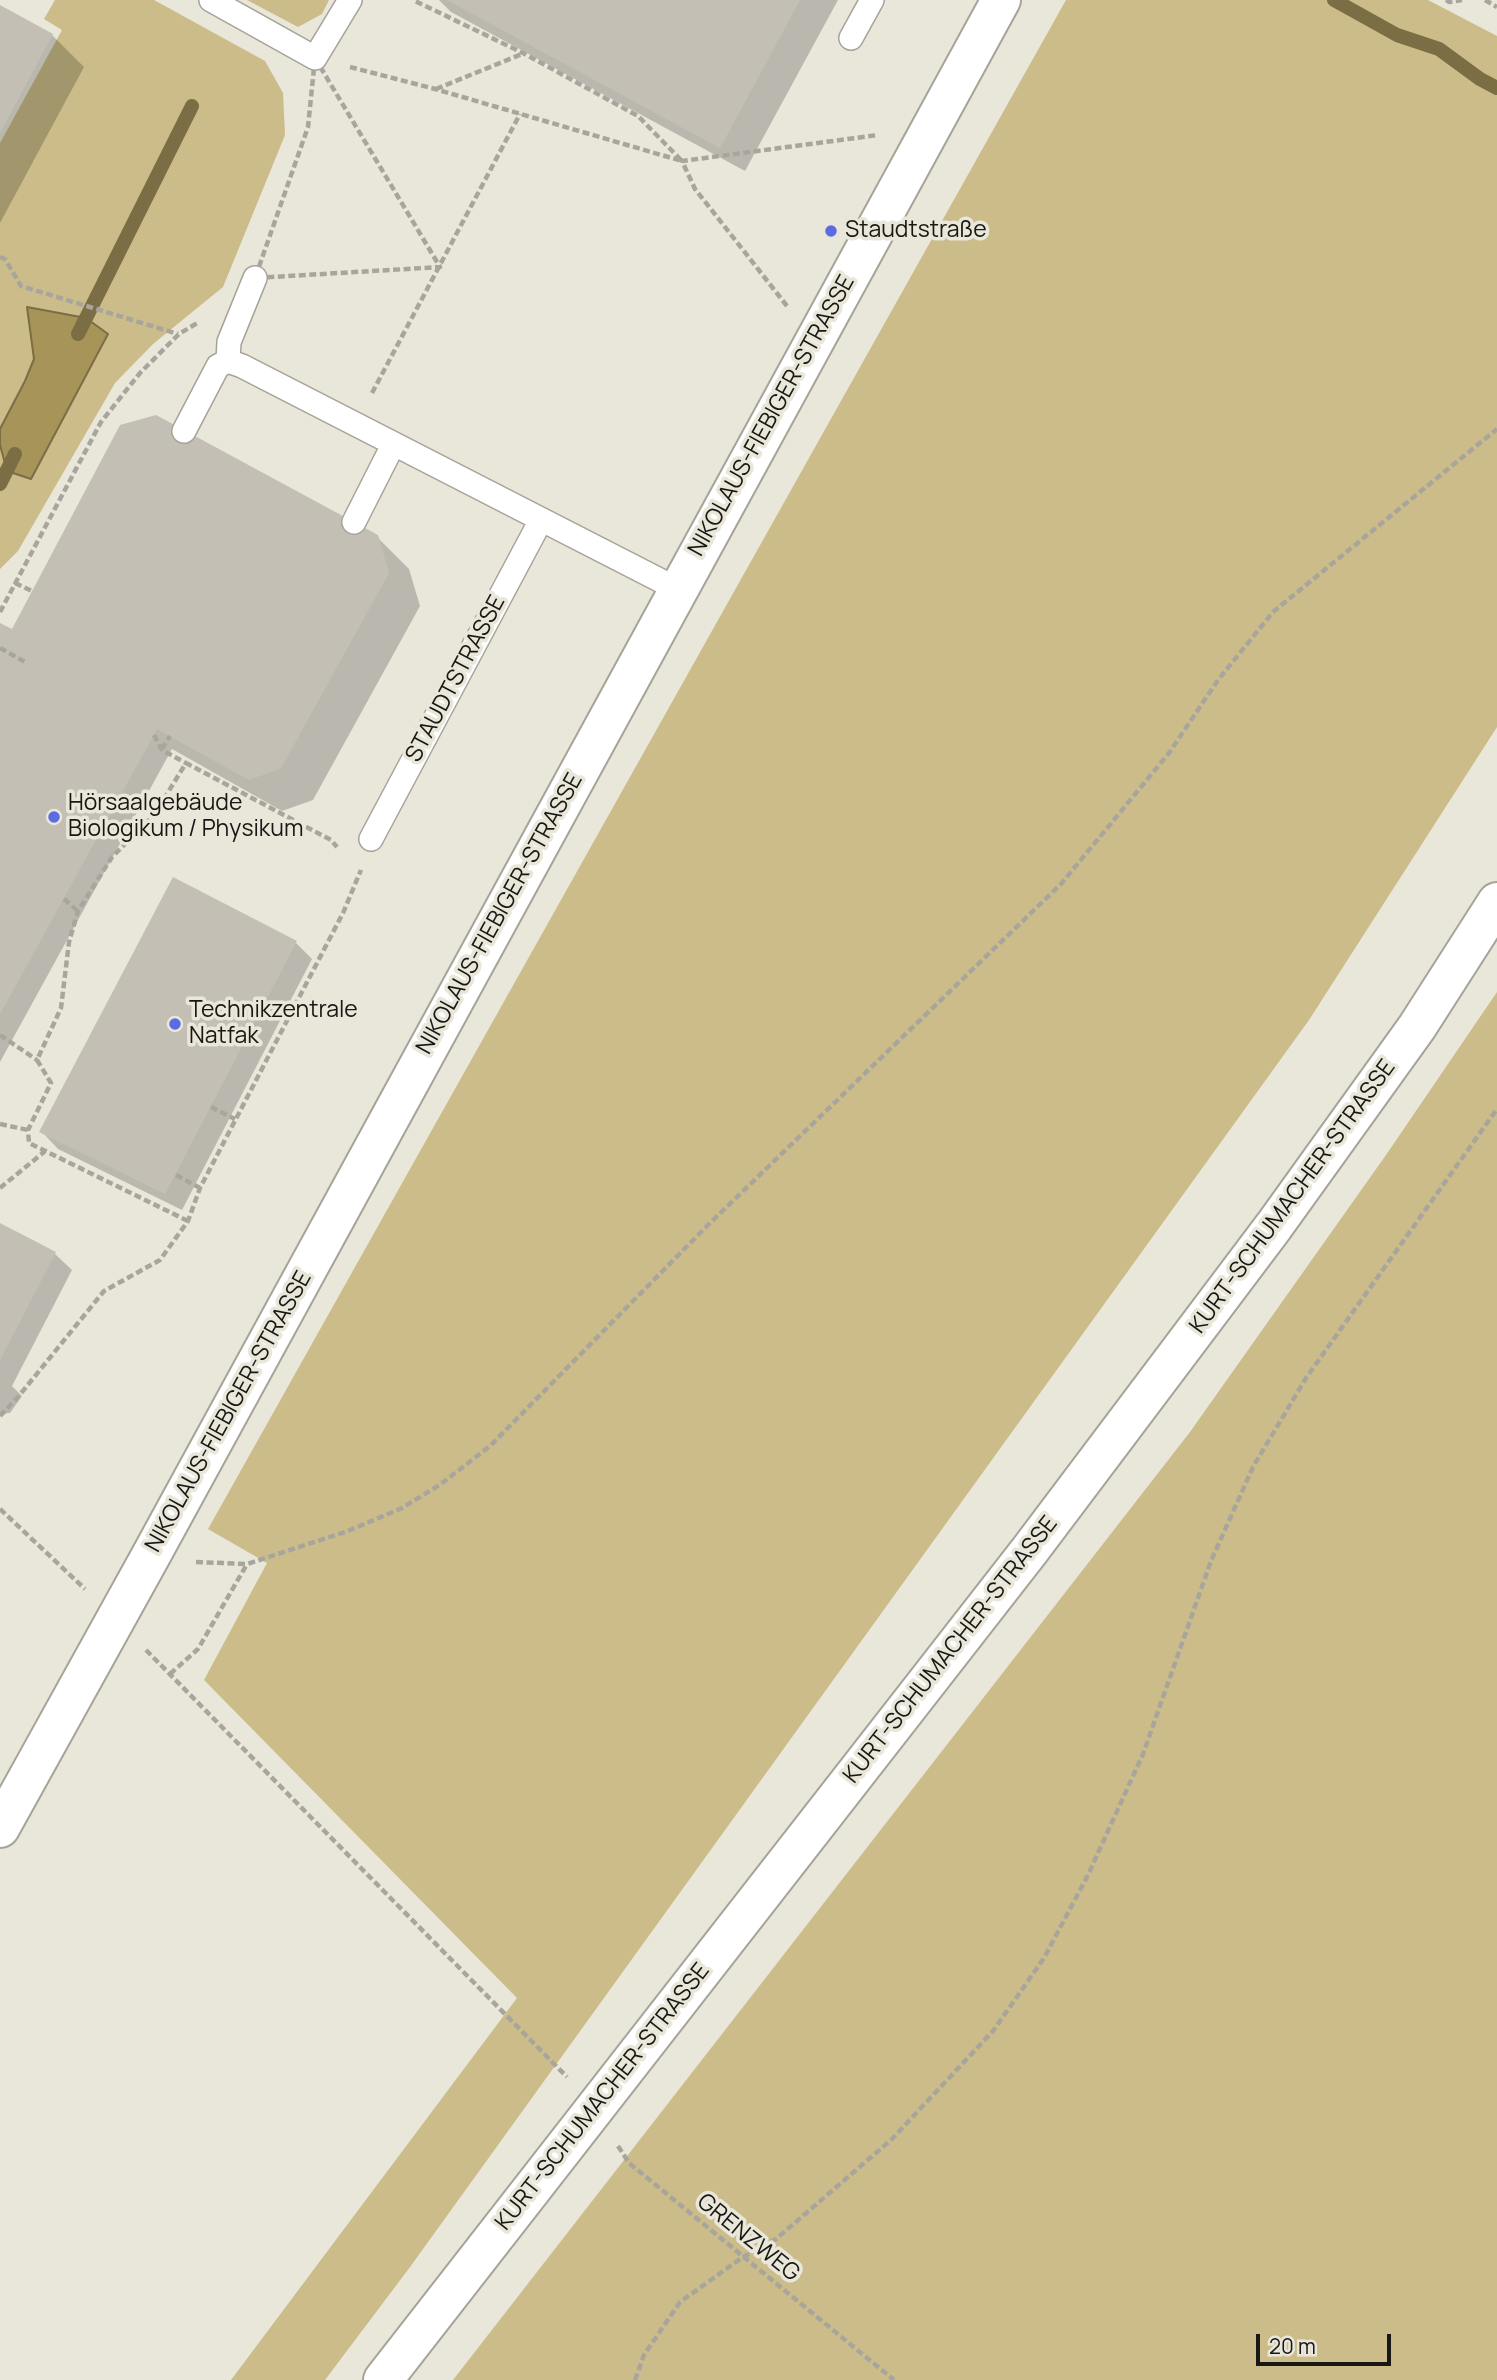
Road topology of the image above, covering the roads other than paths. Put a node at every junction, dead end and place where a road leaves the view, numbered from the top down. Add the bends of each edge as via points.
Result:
1 (211, 0) edge
2 (350, 0) edge
3 (872, 0) edge
4 (1001, 0) edge
5 (851, 38) dead end
6 (252, 285) road end
7 (228, 360) junction
8 (184, 431) dead end
9 (393, 445) junction
10 (541, 520) junction
11 (354, 522) dead end
12 (677, 589) junction
13 (371, 839) road end
14 (1497, 902) edge
15 (0, 1828) edge
16 (383, 2380) edge

1 - 2 lane via 322,60
3 - 5 lane
4 - 12 street, NIKOLAUS-FIEBIGER-STRASSE
6 - 7 lane via 229,342
7 - 8 lane via 218,366
7 - 9 lane
9 - 10 lane
9 - 11 lane
10 - 12 lane
10 - 13 lane, STAUDTSTRASSE
12 - 15 street, NIKOLAUS-FIEBIGER-STRASSE
14 - 16 street, KURT-SCHUMACHER-STRASSE via 1417,1027 1274,1226 1030,1550

